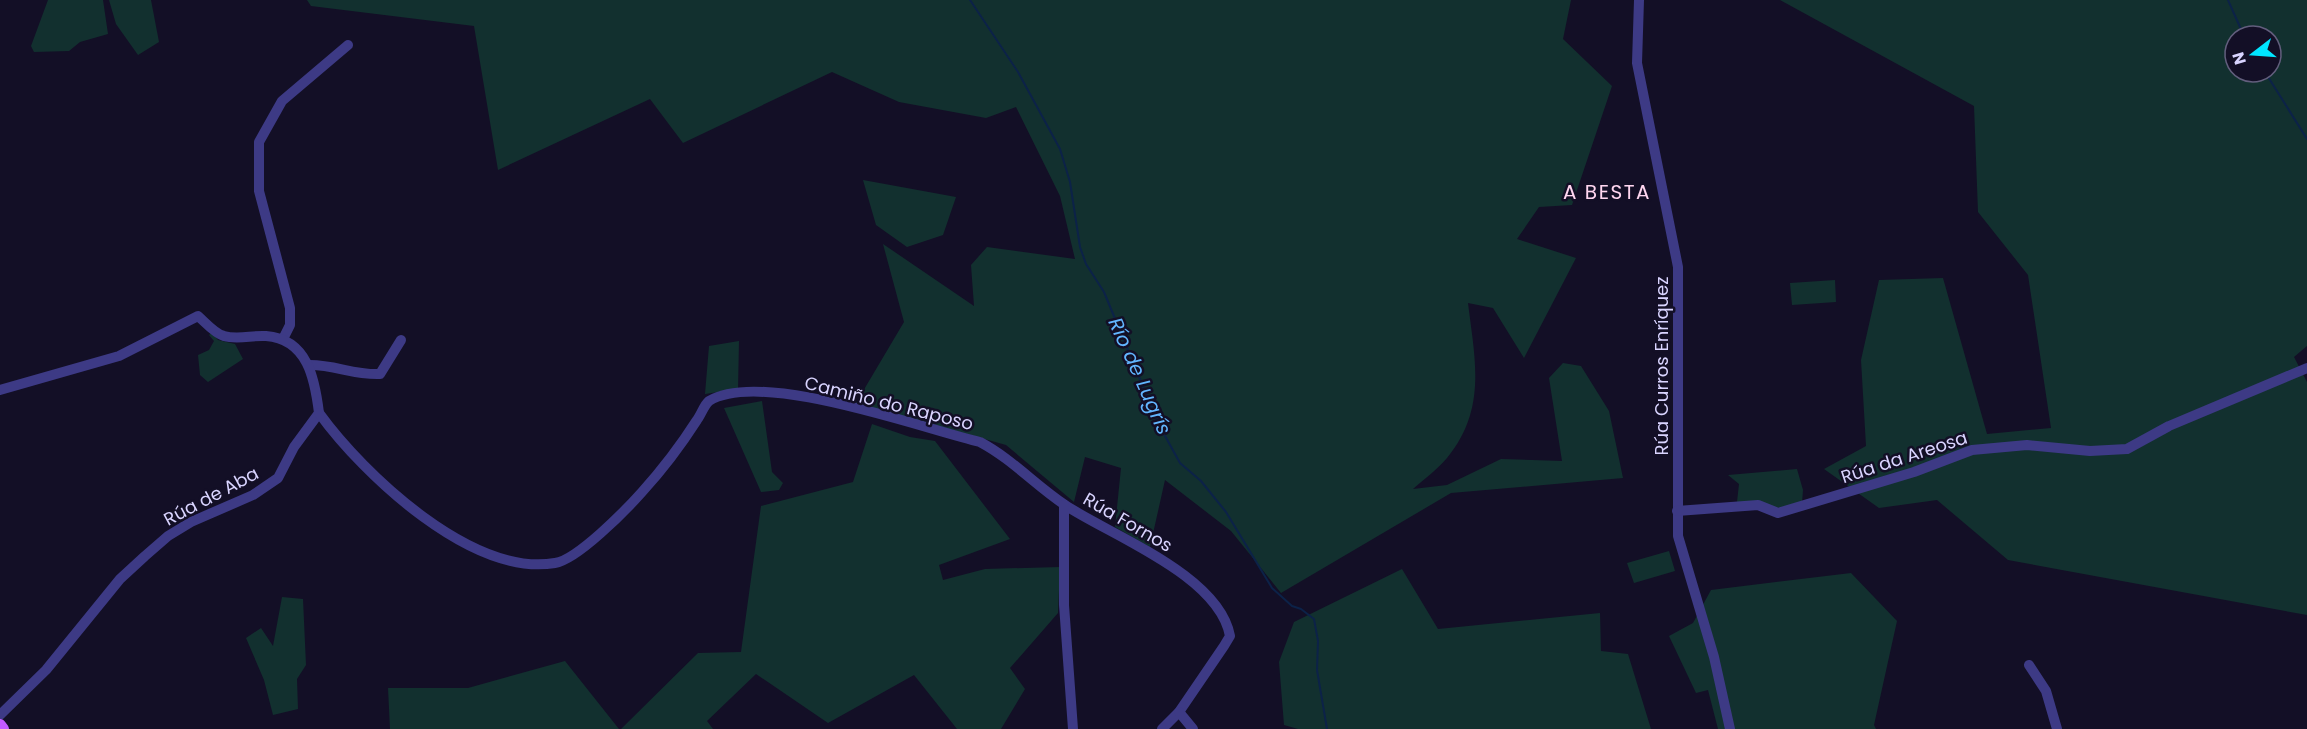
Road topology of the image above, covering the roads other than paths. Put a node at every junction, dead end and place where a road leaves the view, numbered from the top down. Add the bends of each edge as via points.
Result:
1 (1639, 0) edge
2 (348, 45) dead end
3 (283, 339) junction
4 (400, 340) dead end
5 (310, 365) junction
6 (2307, 368) edge
7 (0, 390) edge
8 (319, 413) junction
9 (1030, 476) joint
10 (1064, 505) junction
11 (1677, 511) junction
12 (2029, 665) dead end
13 (1179, 712) junction
14 (0, 715) edge
15 (0, 725) edge
16 (3, 729) edge
17 (1073, 729) edge
18 (1162, 729) edge
19 (1193, 729) edge
20 (1730, 729) edge
21 (2056, 729) edge

1 - 11 street, Rúa Curros Enríquez via 1637,63 1678,267
2 - 3 street via 282,101 259,142 260,191 290,308 290,326
3 - 5 street
3 - 7 street via 222,336 198,316 119,356
4 - 5 street via 380,374
5 - 8 street
6 - 11 street, Rúa da Areosa via 2169,426 2127,449 2090,451 2027,445 1972,450 1914,472 1778,513 1758,506
8 - 9 street, Camiño do Raposo via 388,489 480,553 509,562 556,564 594,541 658,475 708,402 733,394 762,392 813,398 897,419 980,442
8 - 14 street, Rúa de Aba via 294,447 278,478 253,495 191,522 145,555 120,579 46,670
9 - 10 street, Rúa Fornos
10 - 13 street, Rúa Fornos via 1158,555 1208,597 1228,625 1230,636
10 - 17 street, Rúa Fornos via 1064,605
11 - 20 street, Rúa Curros Enríquez via 1678,536 1714,657
12 - 21 street via 2046,691
13 - 18 street, Rúa Fornos
13 - 19 street
15 - 16 main road

